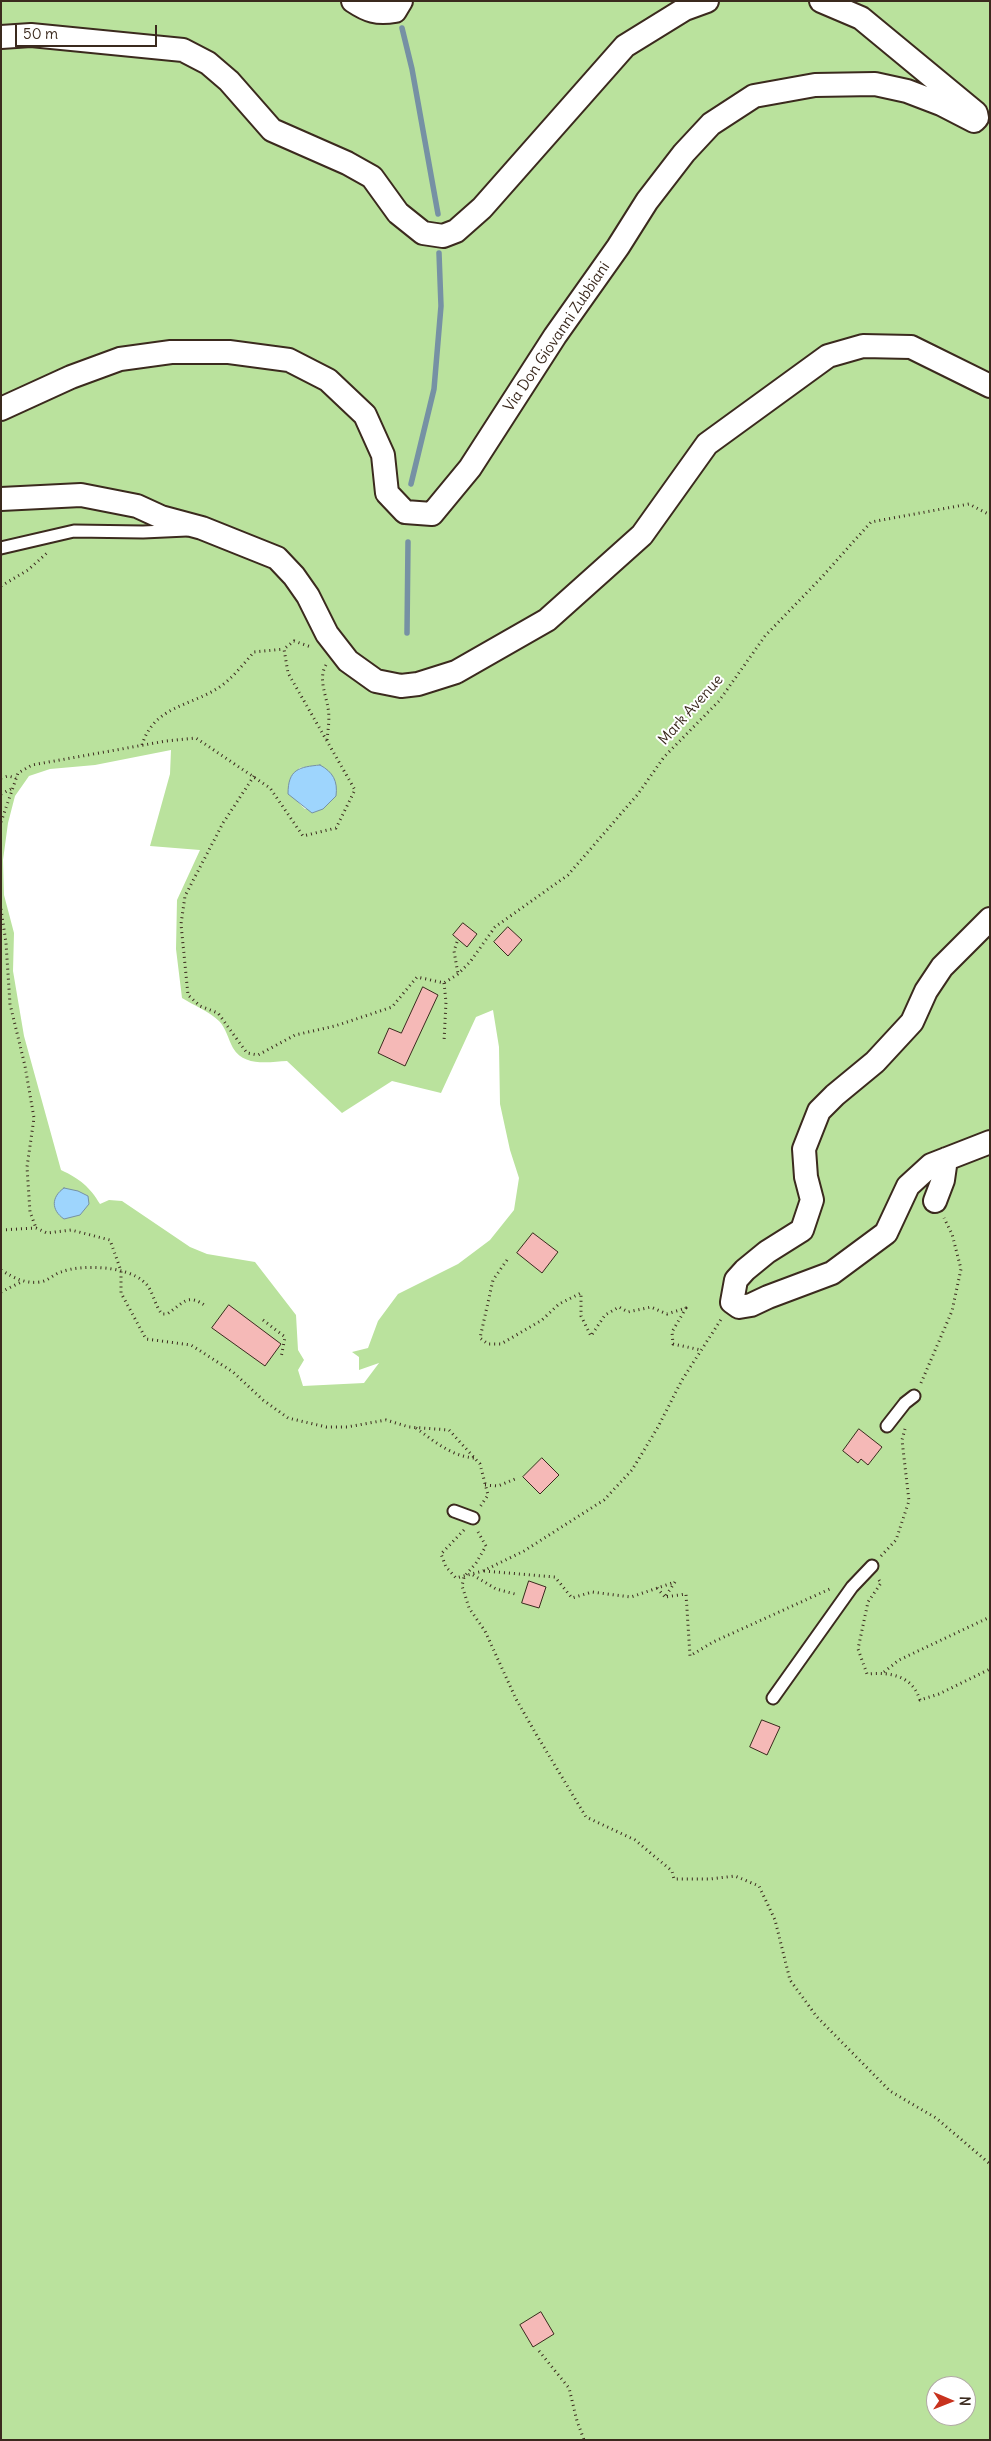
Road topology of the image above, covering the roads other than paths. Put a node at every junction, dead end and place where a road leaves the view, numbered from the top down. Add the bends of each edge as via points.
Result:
1 (354, 1) edge
2 (401, 1) edge
3 (708, 1) edge
4 (821, 1) edge
5 (1, 37) edge
6 (990, 386) edge
7 (1, 409) edge
8 (1, 498) edge
9 (202, 528) junction
10 (1, 548) edge
11 (990, 919) edge
12 (990, 1142) edge
13 (946, 1159) junction
14 (935, 1201) dead end
15 (914, 1396) dead end
16 (887, 1426) dead end
17 (454, 1511) dead end
18 (471, 1521) road end
19 (872, 1566) road end
20 (772, 1698) dead end

1 - 2 street via 368,11 382,13 395,11
3 - 5 street via 685,9 625,46 482,208 456,231 443,236 423,233 409,223 372,177 272,130 229,81 208,63 183,50 31,35
4 - 7 street, Via Don Giovanni Zubbiani via 861,18 976,112 977,118 974,121 907,90 876,84 815,85 754,96 711,124 647,201 470,468 432,514 405,512 387,493 382,454 365,415 328,380 289,360 229,352 171,352 120,360 71,377
6 - 9 street via 911,347 863,346 828,356 707,444 642,535 548,620 456,672 418,684 401,686 376,681 348,662 327,634 308,596 277,558
8 - 9 street via 82,495 137,506 161,517
9 - 10 lane via 143,532 74,531
11 - 13 street via 942,967 926,991 912,1022 874,1062 819,1111 804,1149 812,1200 802,1230 745,1270 736,1280 732,1302 739,1307 751,1305 832,1273 886,1233 908,1186 931,1165
12 - 13 street
13 - 14 street
15 - 16 lane
17 - 18 lane
19 - 20 lane via 852,1587

